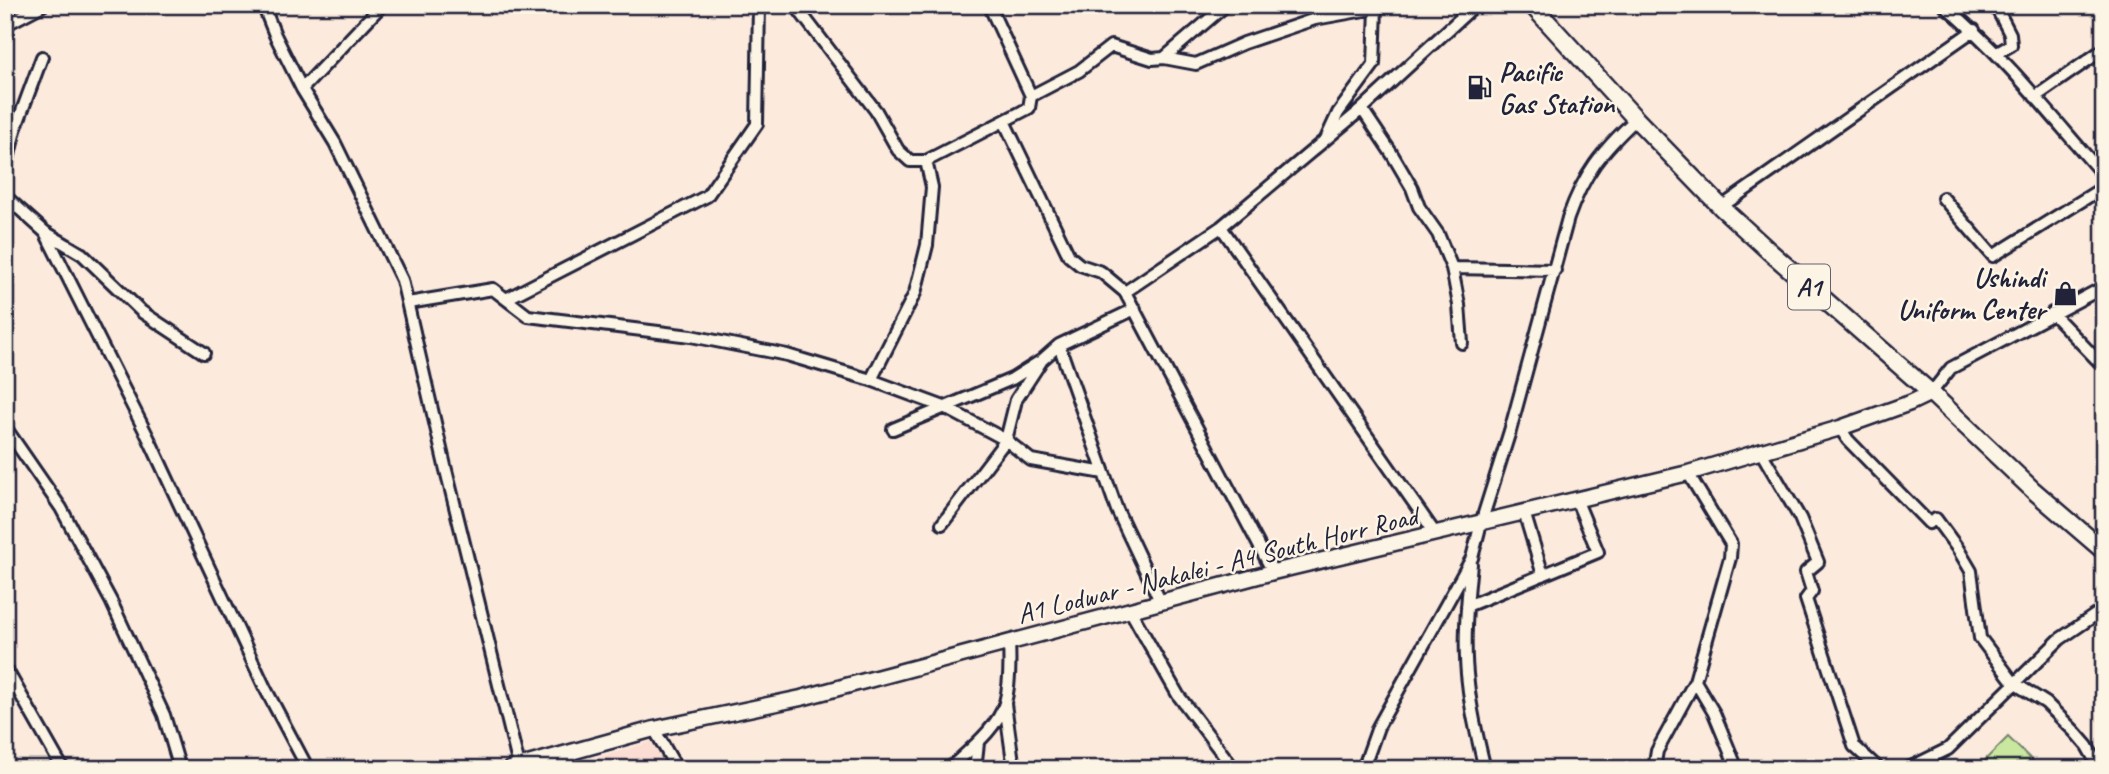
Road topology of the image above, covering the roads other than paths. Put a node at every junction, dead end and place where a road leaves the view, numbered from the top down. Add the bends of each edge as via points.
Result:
1 (43, 5) edge
2 (263, 5) edge
3 (382, 5) edge
4 (759, 5) edge
5 (795, 5) edge
6 (989, 5) edge
7 (1226, 5) edge
8 (1475, 5) edge
9 (1532, 5) edge
10 (1944, 5) edge
11 (1995, 5) edge
12 (5, 25) edge
13 (1974, 30) junction
14 (2104, 49) edge
15 (1997, 53) junction
16 (42, 57) dead end
17 (1164, 58) junction
18 (302, 89) junction
19 (1031, 96) junction
20 (2035, 97) junction
21 (1362, 109) junction
22 (1636, 119) junction
23 (1004, 121) junction
24 (1326, 139) junction
25 (926, 161) junction
26 (5, 172) edge
27 (2104, 176) edge
28 (2104, 187) edge
29 (5, 196) edge
30 (1943, 198) dead end
31 (1721, 207) junction
32 (1221, 227) junction
33 (45, 232) junction
34 (1452, 268) junction
35 (1555, 270) junction
36 (2104, 287) edge
37 (1125, 292) junction
38 (506, 299) junction
39 (408, 303) junction
40 (1135, 309) junction
41 (2052, 313) junction
42 (1462, 343) dead end
43 (1059, 345) junction
44 (204, 353) dead end
45 (1041, 360) junction
46 (2104, 367) edge
47 (871, 380) junction
48 (1931, 393) junction
49 (944, 407) junction
50 (5, 426) edge
51 (1840, 428) junction
52 (893, 429) dead end
53 (1006, 440) junction
54 (1761, 452) junction
55 (1104, 473) junction
56 (1688, 473) junction
57 (1576, 499) junction
58 (1524, 512) junction
59 (1481, 523) junction
60 (942, 524) dead end
61 (1435, 533) junction
62 (2104, 551) edge
63 (1472, 558) junction
64 (1273, 572) junction
65 (1543, 575) junction
66 (1161, 603) junction
67 (1467, 606) junction
68 (1130, 610) junction
69 (2104, 610) edge
70 (1009, 643) junction
71 (5, 667) edge
72 (1695, 681) junction
73 (2014, 682) junction
74 (1005, 704) junction
75 (654, 729) junction
76 (978, 743) junction
77 (568, 753) junction
78 (515, 767) edge
79 (63, 769) edge
80 (180, 769) edge
81 (308, 769) edge
82 (573, 769) edge
83 (677, 769) edge
84 (949, 769) edge
85 (975, 769) edge
86 (1014, 769) edge
87 (1234, 769) edge
88 (1363, 769) edge
89 (1485, 769) edge
90 (1654, 769) edge
91 (1737, 769) edge
92 (1879, 769) edge
93 (1907, 769) edge
94 (2100, 769) edge

1 - 12 street
2 - 18 street
3 - 18 street
4 - 38 street via 757,124 707,196
5 - 25 street via 876,111 898,150 910,161
6 - 19 street
7 - 17 street
8 - 21 street
9 - 22 highway, A1
10 - 13 street
11 - 15 street via 2011,45
13 - 15 street
13 - 31 street
14 - 20 street
15 - 20 street
16 - 26 street
17 - 19 street via 1152,59 1111,46 1079,71
17 - 24 street via 1196,64 1315,19 1376,8 1374,64 1338,113
18 - 39 street via 335,143 402,280
19 - 23 street via 1029,108
20 - 27 street
21 - 24 street
21 - 34 street via 1412,188
22 - 31 highway, A1
22 - 35 street via 1595,161 1579,188
23 - 25 street
23 - 37 street via 1069,256 1101,272
24 - 32 street
25 - 47 street via 932,187 927,245 915,293
28 - 30 street via 1993,256
29 - 33 street
31 - 48 highway, A1
32 - 37 street
32 - 61 street
33 - 44 street via 82,254 142,312
33 - 81 street
34 - 35 street
34 - 42 street
35 - 59 street
36 - 41 street
37 - 40 street
38 - 39 street via 493,289
38 - 47 street via 528,316 691,336 787,355
39 - 78 street
40 - 43 street
40 - 64 street
41 - 46 street
41 - 48 street via 1951,368
43 - 45 street
43 - 55 street
45 - 49 street via 1012,379
45 - 53 street via 1016,400
47 - 49 street
48 - 51 main road, A1 Lodwar - Nakalei - A4 South Horr Road
48 - 62 highway, A1 via 2033,491
49 - 52 street
49 - 53 street
50 - 80 street via 61,509 111,601 164,715
51 - 54 main road, A1 Lodwar - Nakalei - A4 South Horr Road
51 - 73 street via 1929,523 1936,519 1958,549 1971,571 1980,638
53 - 55 street via 1031,460
53 - 60 street
54 - 56 main road, A1 Lodwar - Nakalei - A4 South Horr Road
54 - 92 street via 1800,518 1818,562 1806,572 1812,591 1806,599 1854,746
55 - 66 street
56 - 57 main road, A1 Lodwar - Nakalei - A4 South Horr Road
56 - 72 street via 1731,544
57 - 58 main road, A1 Lodwar - Nakalei - A4 South Horr Road
57 - 65 street via 1598,552
58 - 59 main road, A1 Lodwar - Nakalei - A4 South Horr Road
58 - 65 street
59 - 61 main road, A1 Lodwar - Nakalei - A4 South Horr Road
59 - 63 street
61 - 64 main road, A1 Lodwar - Nakalei - A4 South Horr Road
63 - 67 street
63 - 88 street via 1378,727
64 - 66 main road, A1 Lodwar - Nakalei - A4 South Horr Road
65 - 67 street
66 - 68 main road, A1 Lodwar - Nakalei - A4 South Horr Road
67 - 89 street via 1467,681
68 - 70 main road, A1 Lodwar - Nakalei - A4 South Horr Road
68 - 87 street via 1178,695
69 - 73 street via 2060,639
70 - 74 street
70 - 75 main road, A1 Lodwar - Nakalei - A4 South Horr Road via 800,698
71 - 79 street
72 - 90 street via 1657,751
72 - 91 street
73 - 93 street via 1948,749
73 - 94 street via 2046,703 2074,731
74 - 76 street
74 - 86 street
75 - 77 main road, A1 Lodwar - Nakalei - A4 South Horr Road
75 - 83 street
76 - 84 street
76 - 85 street
77 - 78 main road, A1 Lodwar - Nakalei - A4 South Horr Road
77 - 82 street

